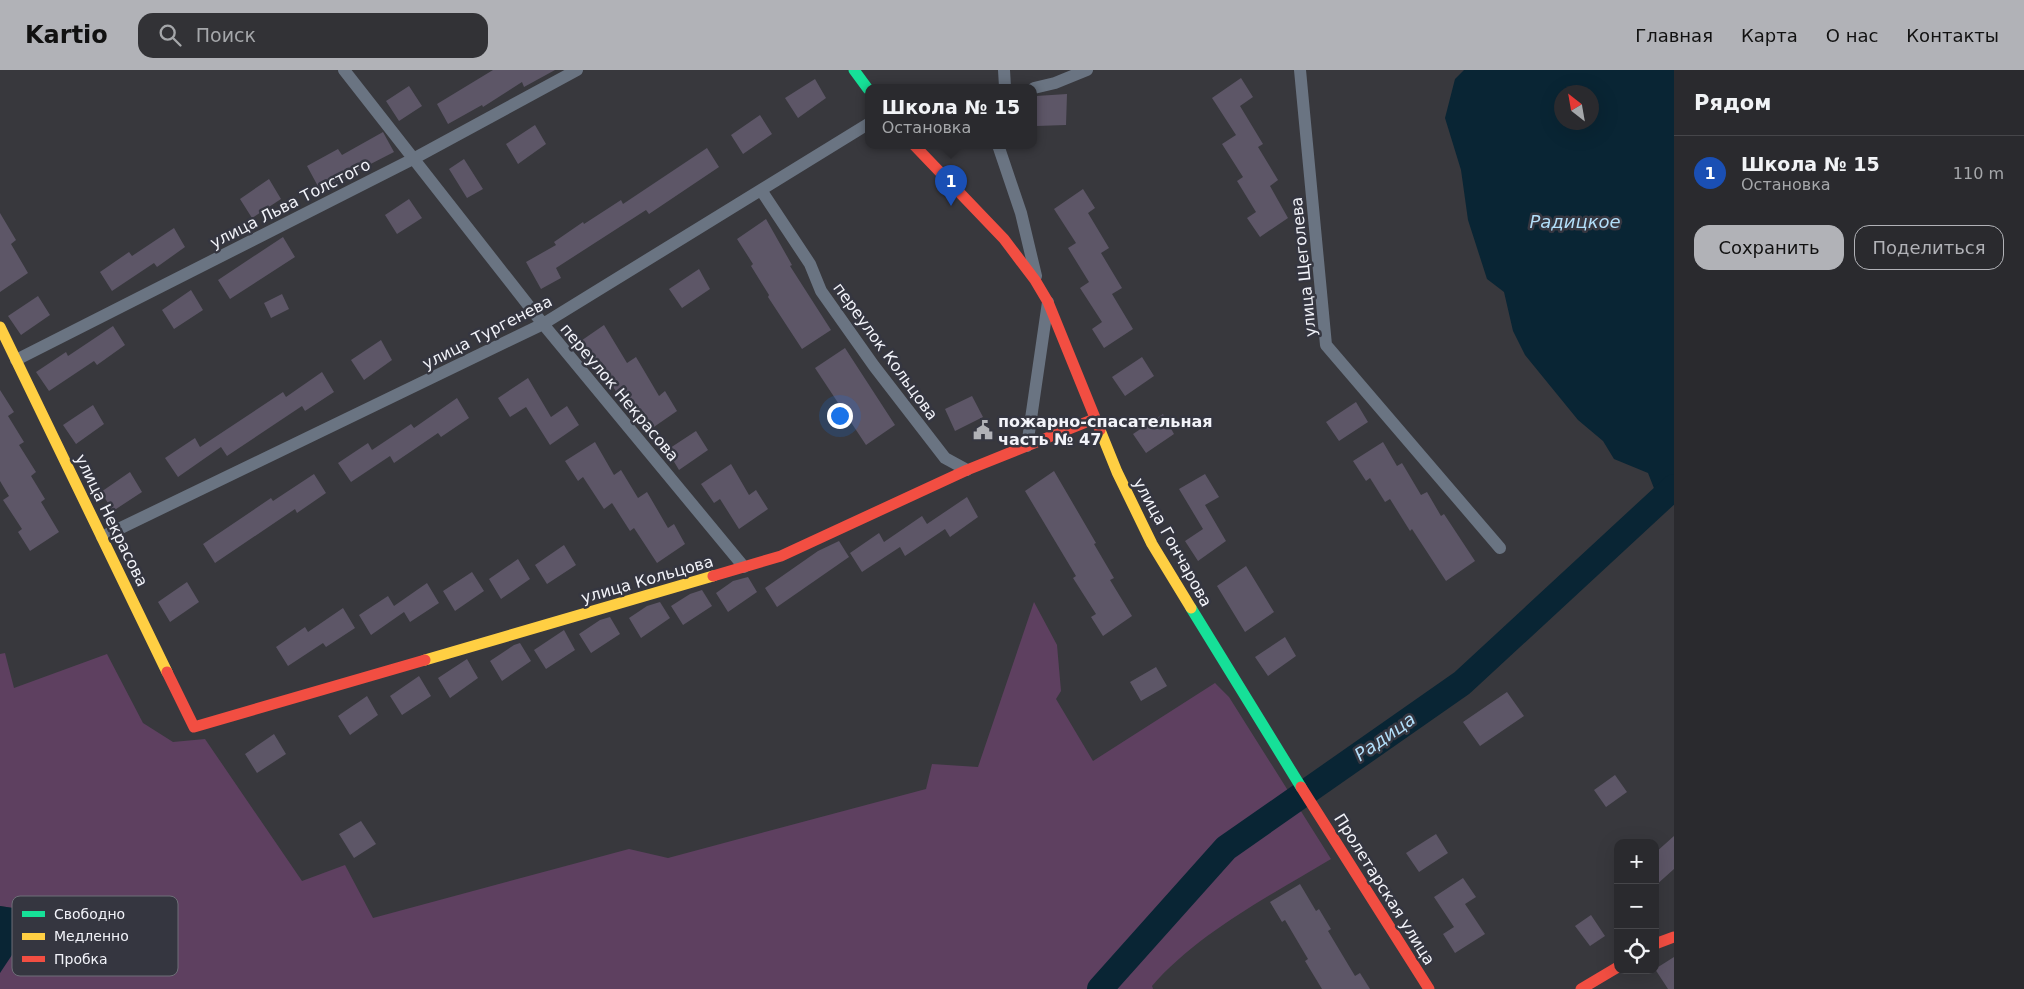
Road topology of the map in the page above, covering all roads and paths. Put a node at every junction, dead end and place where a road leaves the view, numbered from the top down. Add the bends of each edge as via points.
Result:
1 (344, 70) edge
2 (577, 70) edge
3 (854, 70) edge
4 (1004, 70) edge
5 (1087, 70) edge
6 (1300, 70) edge
7 (1005, 84) edge
8 (865, 85) edge
9 (1037, 87) edge
10 (865, 126) edge
11 (918, 149) edge
12 (999, 149) edge
13 (413, 159) junction
14 (761, 190) junction
15 (1038, 282) junction
16 (1048, 302) junction
17 (543, 324) junction
18 (0, 327) edge
19 (16, 360) junction
20 (1094, 419) junction
21 (1027, 446) junction
22 (967, 470) junction
23 (102, 537) junction
24 (1500, 548) dead end
25 (744, 567) junction
26 (194, 727) joint
27 (1314, 807) joint
28 (1674, 937) edge
29 (1659, 943) edge
30 (1614, 969) edge
31 (1429, 989) edge
32 (1581, 989) edge

1 - 13 street, переулок Некрасова
2 - 13 street, улица Льва Толстого
3 - 8 street
4 - 7 street
5 - 9 street
6 - 24 street, улица Щеголева via 1326,345
10 - 14 street, улица Тургенева
11 - 15 street, улица Гончарова via 995,229
12 - 15 street, улица Гончарова via 1021,213
13 - 17 street, переулок Некрасова
13 - 19 street, улица Льва Толстого
14 - 17 street, улица Тургенева
14 - 22 street, переулок Кольцова via 810,264 822,291 874,366 945,458
15 - 16 street, улица Гончарова
16 - 20 street, улица Гончарова
16 - 21 street
17 - 23 street, улица Тургенева
17 - 25 street, переулок Некрасова
18 - 19 street, улица Некрасова
19 - 23 street, улица Некрасова
20 - 21 street, улица Кольцова
20 - 27 street, улица Гончарова via 1152,544
21 - 22 street, улица Кольцова
22 - 25 street, улица Кольцова via 781,556
23 - 26 street, улица Некрасова
25 - 26 street, улица Кольцова
27 - 31 street, Пролетарская улица
28 - 29 street
30 - 32 street

